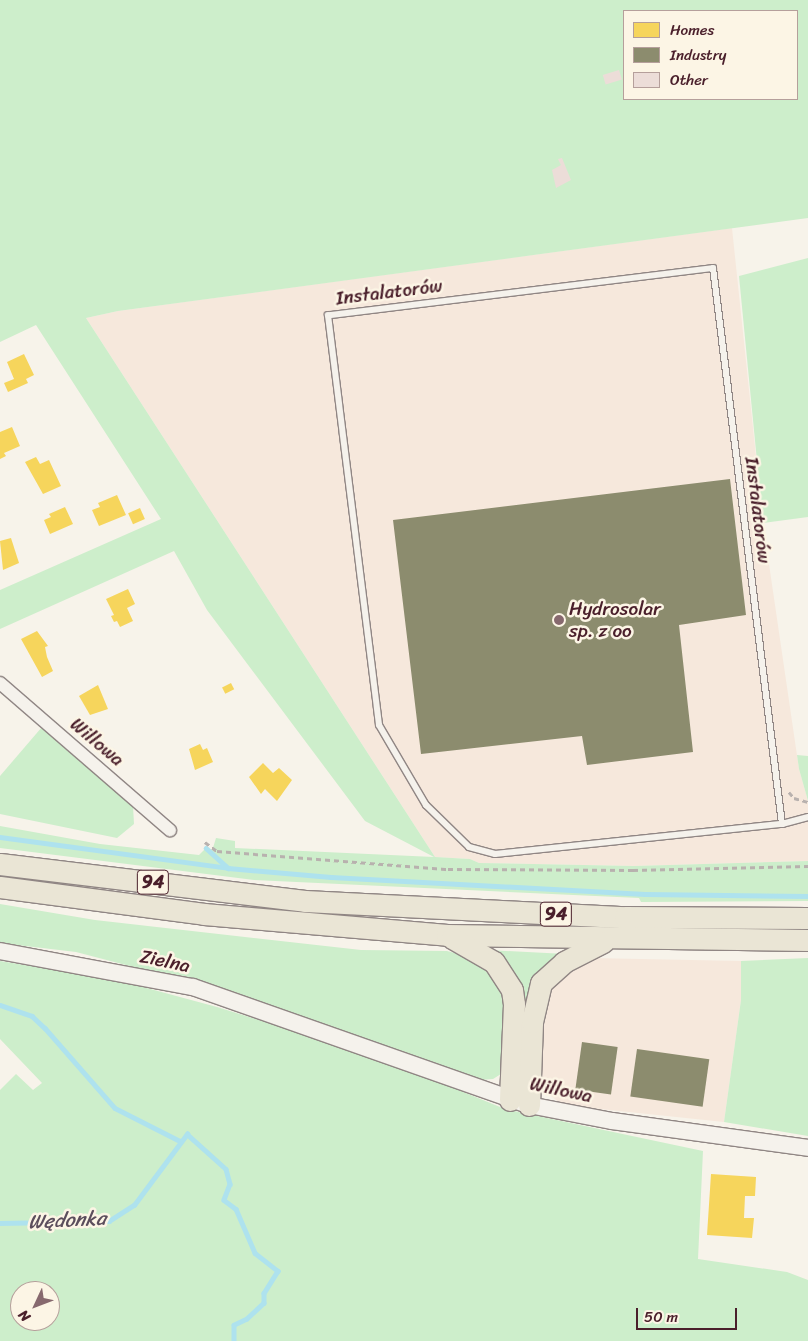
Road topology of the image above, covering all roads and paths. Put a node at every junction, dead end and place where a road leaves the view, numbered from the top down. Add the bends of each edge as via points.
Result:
1 (0, 683) edge
2 (808, 816) edge
3 (782, 824) junction
4 (170, 830) dead end
5 (206, 842) dead end
6 (0, 864) edge
7 (808, 866) edge
8 (0, 887) edge
9 (808, 918) edge
10 (447, 935) junction
11 (608, 940) junction
12 (808, 940) edge
13 (0, 951) edge
14 (317, 1028) joint
15 (519, 1102) junction
16 (808, 1148) edge

1 - 4 street, Willowa
2 - 3 lane, Instalatorów
3 - 3 lane, Instalatorów via 713,268 328,315 379,725 426,805 469,847 495,854
5 - 7 path via 217,851 448,868 634,870
6 - 9 highway, 94 via 305,900 625,917
8 - 10 highway, 94 via 204,914
10 - 11 highway, 94
10 - 15 highway via 494,962 512,990
11 - 12 highway, 94
11 - 15 highway via 564,962 541,984
13 - 14 street, Zielna via 193,987
14 - 15 street, Willowa
15 - 16 street, Willowa via 612,1121

